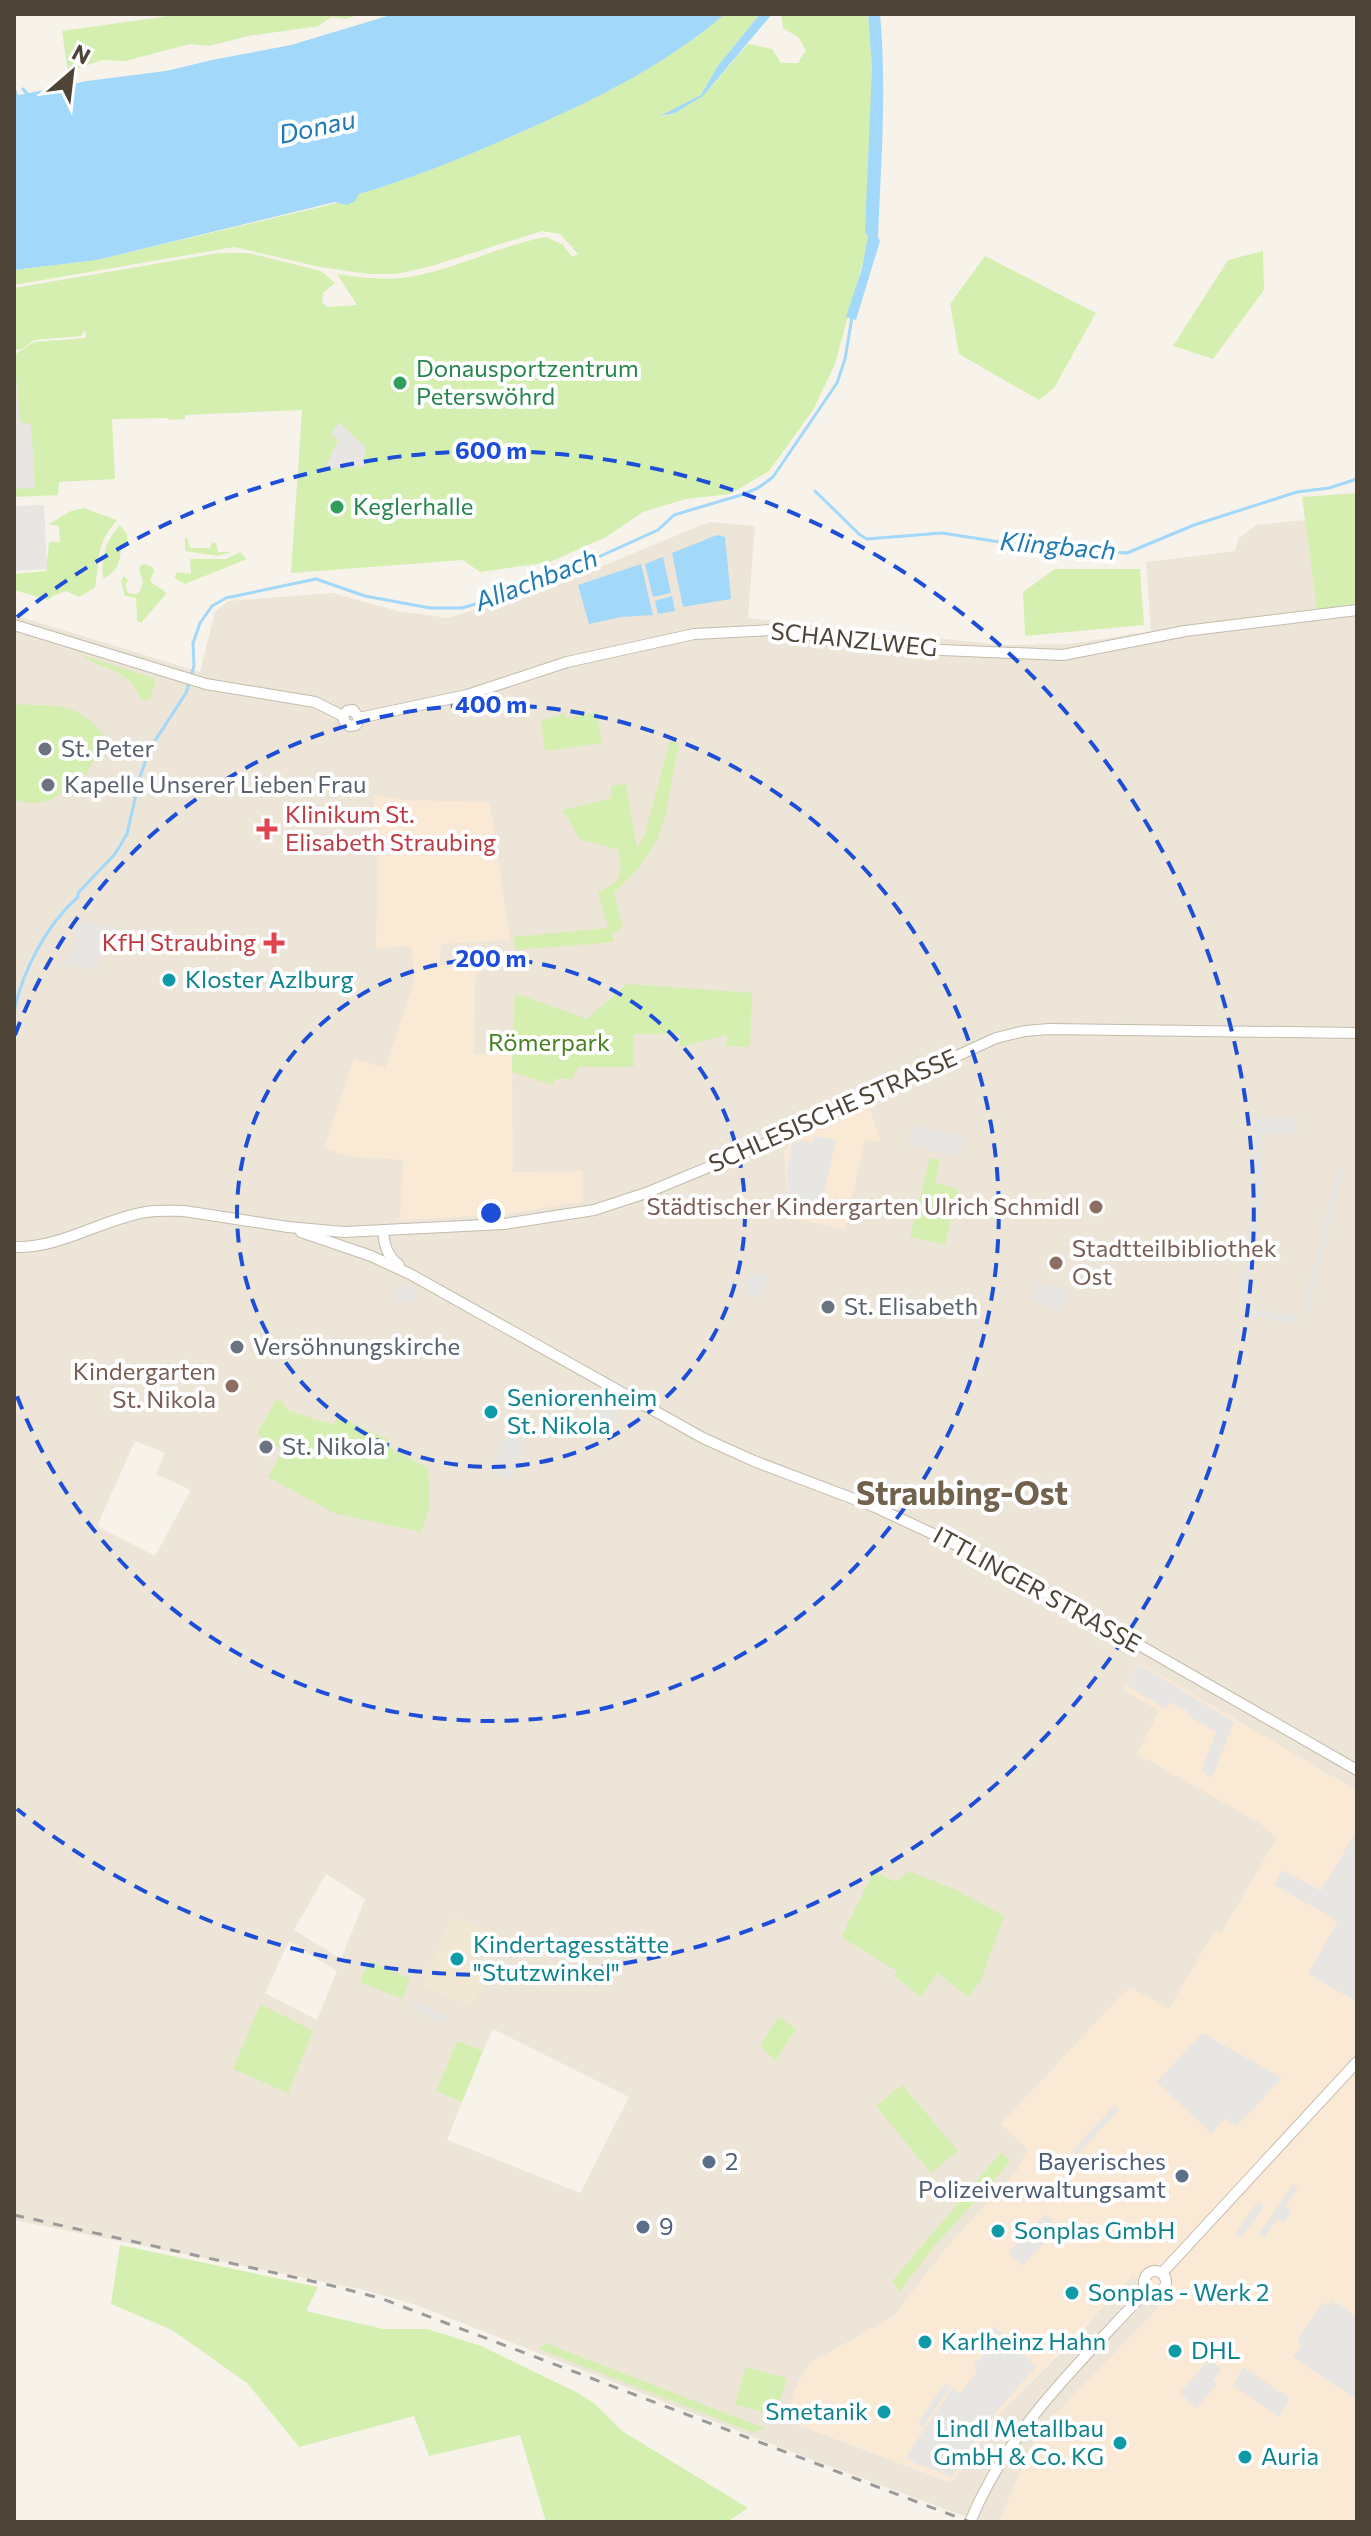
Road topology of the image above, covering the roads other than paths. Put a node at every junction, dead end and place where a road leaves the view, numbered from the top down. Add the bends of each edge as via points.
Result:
1 (1357, 610) edge
2 (14, 625) edge
3 (1357, 1033) edge
4 (288, 1227) junction
5 (313, 1230) joint
6 (383, 1230) junction
7 (14, 1247) edge
8 (410, 1274) junction
9 (1357, 1770) edge
10 (1357, 2062) edge
11 (970, 2522) edge

1 - 2 street, SCHANZLWEG via 1185,631 1063,655 918,649 773,630 694,634 567,662 467,695 359,718 349,726 341,715 315,702 206,684
3 - 6 street, SCHLESISCHE STRASSE via 1012,1033 785,1135 612,1205 518,1222
4 - 5 street, ITTLINGER STRASSE
4 - 7 street, ITTLINGER STRASSE via 163,1210
4 - 8 street, ITTLINGER STRASSE
5 - 6 street, SCHLESISCHE STRASSE
6 - 8 street, ITTLINGER STRASSE via 391,1258
8 - 9 street, ITTLINGER STRASSE via 703,1438 950,1541
10 - 11 street via 1162,2273 1163,2289 1147,2290 1019,2431

